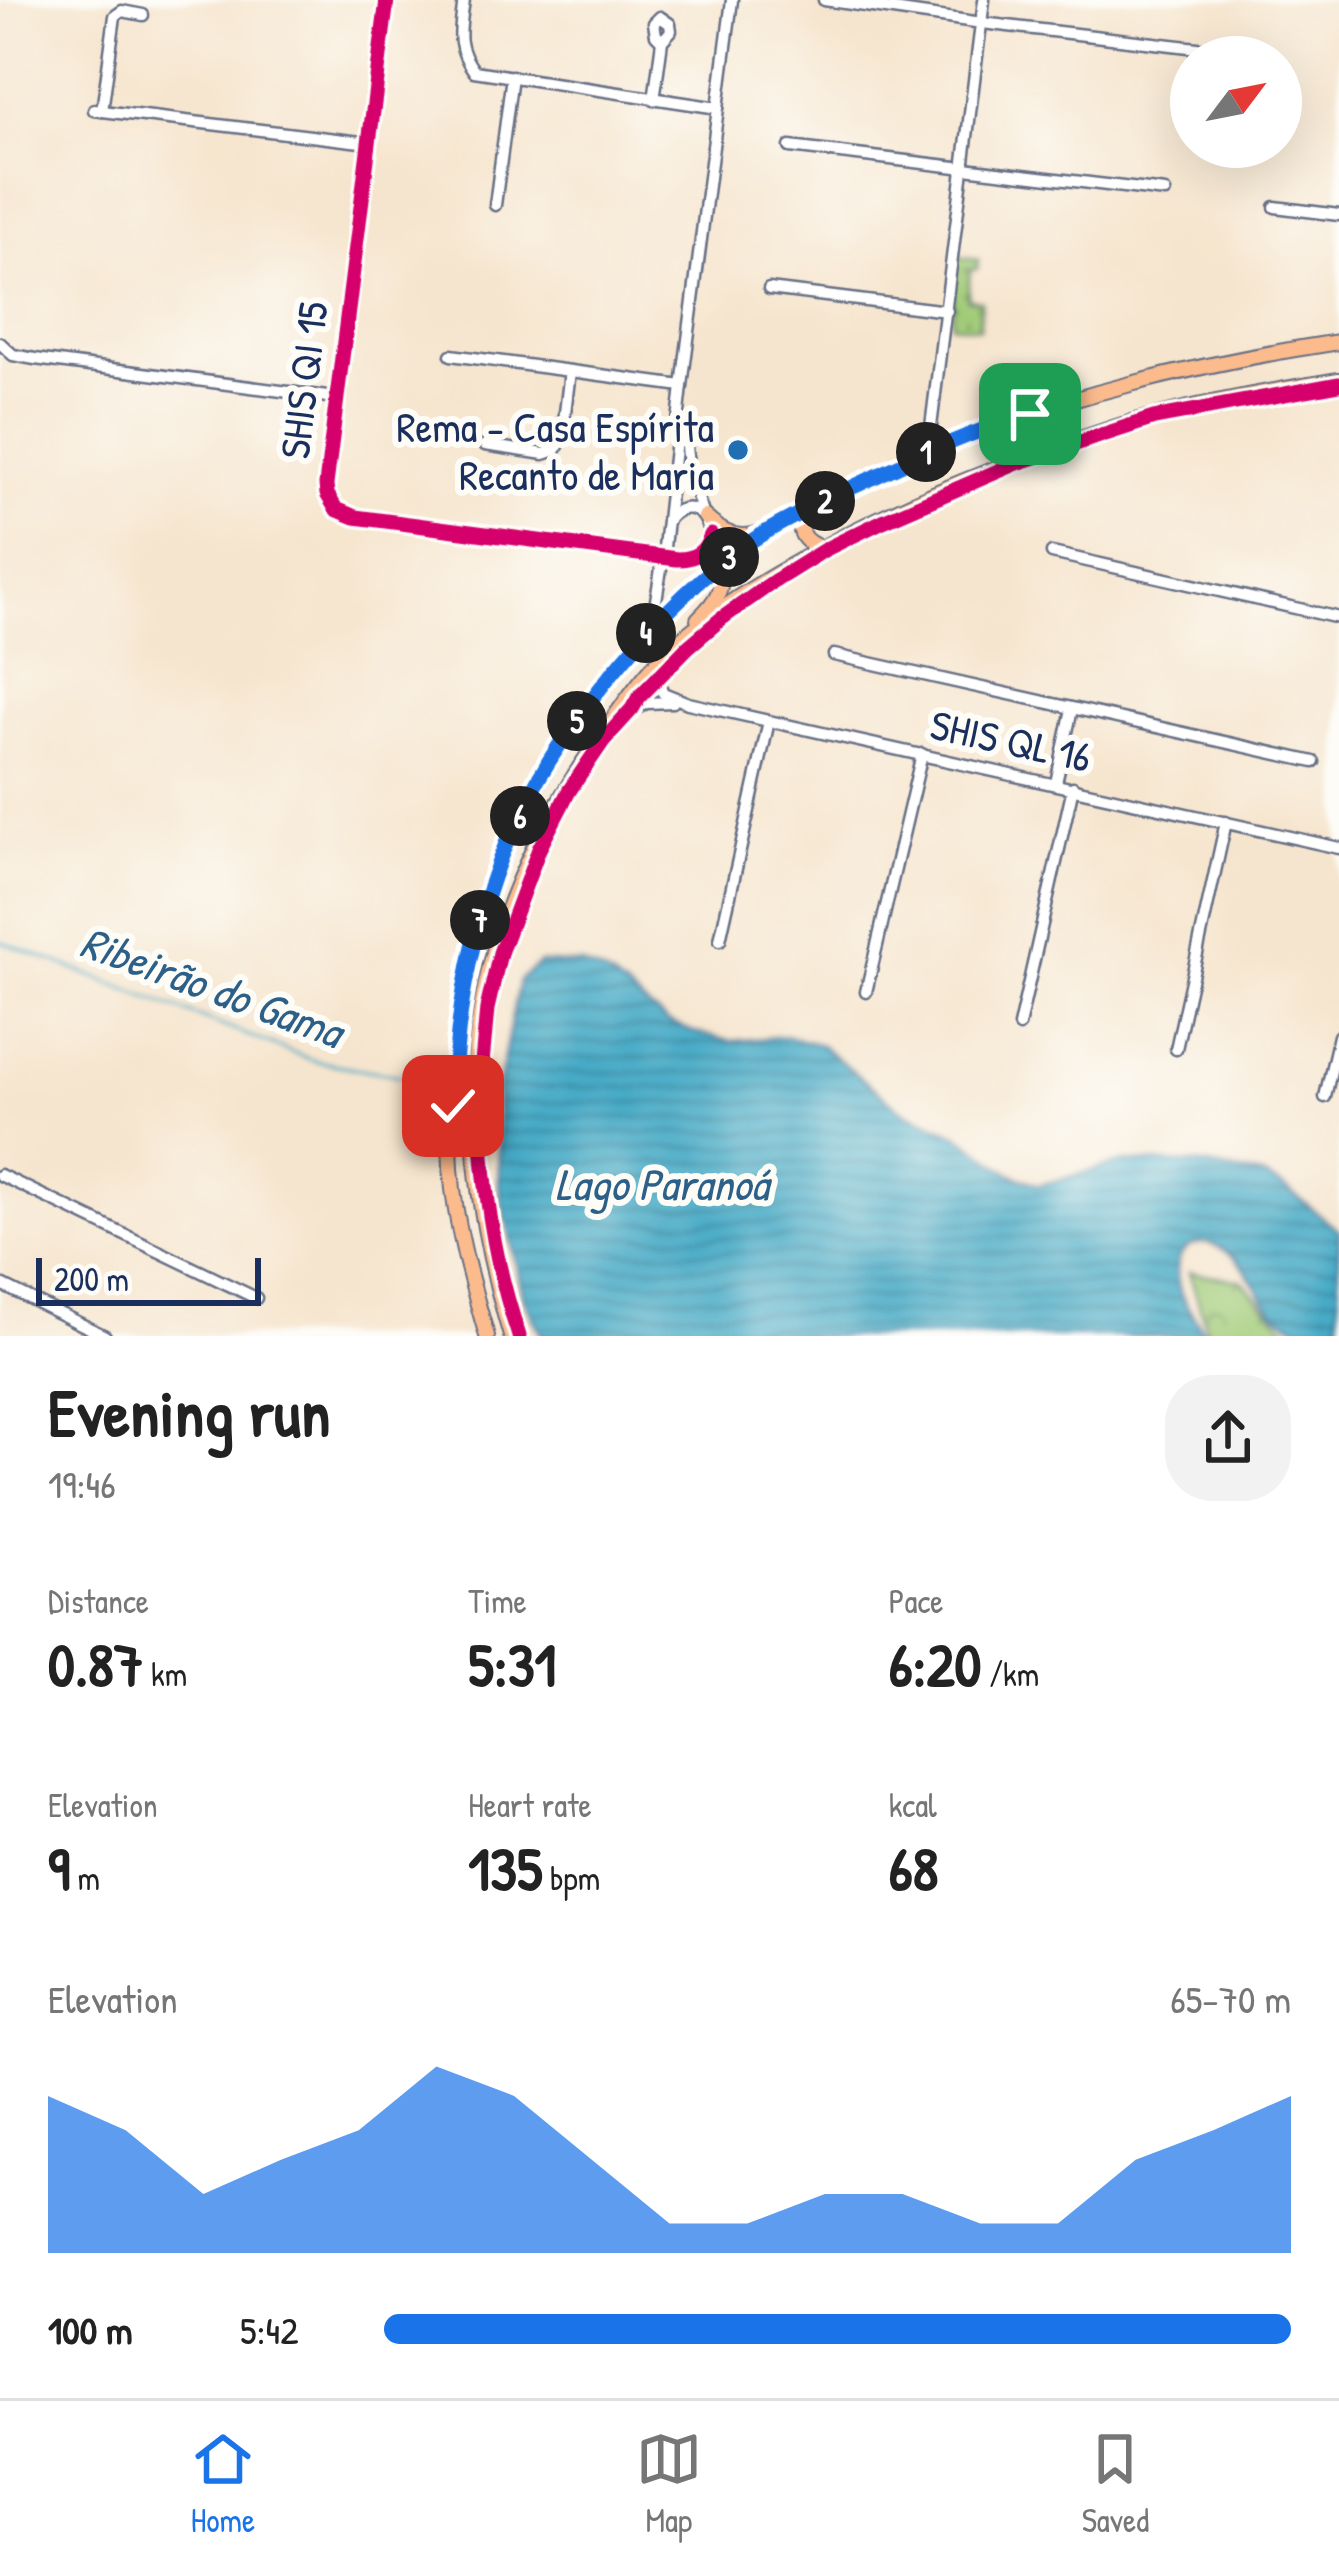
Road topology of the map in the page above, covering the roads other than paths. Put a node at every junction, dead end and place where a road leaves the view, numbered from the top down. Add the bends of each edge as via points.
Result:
1 (387, 0) edge
2 (464, 0) edge
3 (732, 0) edge
4 (824, 0) edge
5 (985, 0) edge
6 (143, 15) dead end
7 (982, 23) junction
8 (662, 40) dead end
9 (1170, 45) edge
10 (512, 76) junction
11 (654, 100) junction
12 (718, 108) junction
13 (369, 143) junction
14 (790, 147) dead end
15 (962, 168) junction
16 (1165, 192) dead end
17 (495, 205) dead end
18 (1275, 207) dead end
19 (1339, 214) edge
20 (769, 289) dead end
21 (946, 311) junction
22 (1339, 342) edge
23 (0, 344) edge
24 (452, 355) dead end
25 (570, 371) junction
26 (1339, 380) edge
27 (681, 390) junction
28 (335, 398) junction
29 (1001, 423) junction
30 (931, 428) junction
31 (947, 444) junction
32 (485, 445) dead end
33 (928, 451) junction
34 (1015, 461) junction
35 (806, 510) junction
36 (705, 518) junction
37 (666, 524) junction
38 (773, 528) junction
39 (711, 535) junction
40 (821, 548) junction
41 (1052, 553) dead end
42 (663, 556) junction
43 (721, 563) junction
44 (1339, 618) edge
45 (652, 626) junction
46 (670, 649) junction
47 (834, 655) dead end
48 (659, 662) junction
49 (688, 703) junction
50 (1072, 710) junction
51 (770, 721) junction
52 (608, 727) junction
53 (922, 754) junction
54 (1314, 762) dead end
55 (543, 772) junction
56 (1056, 783) junction
57 (1073, 787) junction
58 (564, 788) junction
59 (1226, 822) junction
60 (1339, 846) edge
61 (720, 940) dead end
62 (866, 992) dead end
63 (1019, 1026) dead end
64 (1339, 1036) edge
65 (1177, 1048) dead end
66 (1325, 1097) dead end
67 (0, 1175) edge
68 (0, 1284) edge
69 (256, 1298) dead end
70 (105, 1336) edge
71 (490, 1336) edge
72 (508, 1336) edge

1 - 13 street, SHIS QI 15
2 - 10 street via 462,55 474,71
3 - 12 street
4 - 7 street
5 - 7 street
6 - 13 street via 116,16 98,110
7 - 9 street
7 - 15 street
8 - 11 street
10 - 11 street
10 - 17 street
11 - 12 street
12 - 27 street
13 - 28 street, SHIS QI 15
14 - 15 street
15 - 16 street
15 - 21 street
18 - 19 street
20 - 21 street
21 - 30 street
22 - 29 main road via 1235,359
23 - 28 street via 14,355
24 - 25 street
25 - 27 street
25 - 32 street via 556,450
26 - 34 main road via 1141,419
27 - 36 street via 688,472
27 - 37 street
28 - 42 street, SHIS QI 15 via 326,484 340,512
29 - 31 main road
29 - 34 main road via 1017,437
30 - 31 street
30 - 33 street
31 - 33 main road
33 - 35 main road
34 - 40 main road
35 - 38 main road
35 - 40 main road via 800,530
36 - 37 street via 685,508
36 - 38 main road via 734,536
36 - 39 street
37 - 42 street
38 - 43 main road
39 - 42 street via 695,557
39 - 43 street
40 - 46 main road
41 - 44 street
42 - 45 street
43 - 45 main road
43 - 46 main road via 716,602
45 - 55 main road
46 - 48 main road
47 - 50 street
48 - 49 street via 662,691
48 - 52 main road
49 - 51 street, SHIS QL 16
49 - 52 street, SHIS QL 16 via 646,703
50 - 54 street
50 - 56 street
51 - 53 street, SHIS QL 16
51 - 61 street
52 - 58 main road
53 - 56 street, SHIS QL 16
53 - 62 street
55 - 58 main road via 551,789
55 - 71 main road via 502,853 461,999 451,1168 463,1253
56 - 57 street, SHIS QL 16
57 - 59 street, SHIS QL 16
57 - 63 street
58 - 72 main road via 497,941 474,1068 475,1166
59 - 60 street, SHIS QL 16
59 - 65 street
64 - 66 street
67 - 69 street
68 - 70 street
71 - 72 main road

